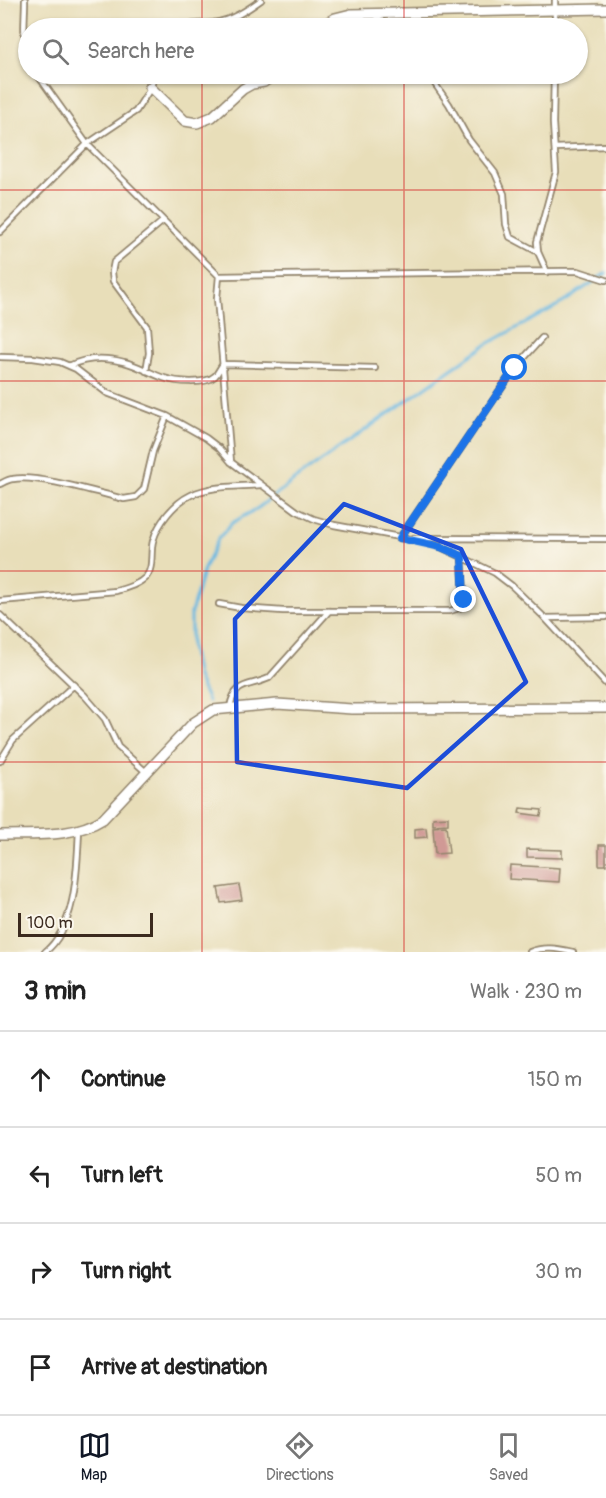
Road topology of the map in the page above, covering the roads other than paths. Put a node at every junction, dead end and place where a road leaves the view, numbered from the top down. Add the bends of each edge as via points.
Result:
1 (25, 0) edge
2 (261, 0) edge
3 (555, 5) edge
4 (606, 9) edge
5 (373, 13) junction
6 (24, 18) edge
7 (228, 18) edge
8 (334, 18) edge
9 (378, 18) edge
10 (44, 84) edge
11 (151, 84) edge
12 (252, 84) edge
13 (436, 84) edge
14 (554, 84) edge
15 (150, 87) junction
16 (87, 144) junction
17 (606, 147) edge
18 (555, 148) junction
19 (163, 221) junction
20 (0, 232) edge
21 (538, 252) junction
22 (547, 272) junction
23 (219, 276) junction
24 (605, 280) edge
25 (542, 338) dead end
26 (0, 357) edge
27 (223, 364) junction
28 (69, 366) junction
29 (375, 368) dead end
30 (146, 371) junction
31 (167, 416) junction
32 (231, 462) junction
33 (0, 484) edge
34 (261, 484) junction
35 (400, 538) junction
36 (606, 539) edge
37 (462, 556) junction
38 (0, 601) edge
39 (219, 604) dead end
40 (329, 611) junction
41 (0, 615) edge
42 (606, 617) edge
43 (544, 618) junction
44 (74, 684) junction
45 (606, 684) edge
46 (230, 708) junction
47 (606, 708) edge
48 (0, 761) edge
49 (147, 772) junction
50 (78, 830) junction
51 (0, 835) edge
52 (45, 952) edge
53 (530, 952) edge
54 (573, 952) edge

1 - 6 lane
2 - 7 lane
3 - 4 street
3 - 5 street
5 - 8 street
5 - 9 lane
10 - 16 lane
11 - 15 lane
12 - 15 street via 212,117 197,123 185,121
13 - 21 lane via 500,182 510,237
14 - 18 lane
15 - 16 lane via 136,111
16 - 19 lane
16 - 20 lane
17 - 18 lane
18 - 21 lane via 555,181 537,242
19 - 23 lane
19 - 30 lane via 114,262 112,272 113,281 147,327
21 - 22 lane
22 - 23 lane
22 - 24 lane via 578,272
23 - 27 lane
25 - 35 lane via 515,368
26 - 28 lane via 33,358
27 - 29 lane
27 - 30 lane via 208,380 167,379
27 - 32 lane
28 - 30 lane via 94,358 126,362
28 - 31 lane via 107,393
31 - 32 lane via 206,438
31 - 33 lane via 144,489 136,497 124,499 25,479 13,478
32 - 34 lane
34 - 35 lane via 314,519
34 - 38 lane via 212,489 191,495 176,505 153,541 146,577 131,587
35 - 36 lane
35 - 37 lane
37 - 40 lane via 464,600 459,608
37 - 43 lane via 495,573
39 - 40 lane via 272,611
40 - 46 lane via 269,678 242,686 232,694
41 - 44 lane
42 - 43 lane
43 - 45 lane
44 - 48 lane via 13,740
44 - 49 lane via 105,719 118,747
46 - 47 street via 277,704 352,709
46 - 49 street via 213,710 193,723
49 - 50 street via 103,819 90,828
50 - 51 street
50 - 52 lane via 76,881 68,915 62,933
53 - 54 lane

